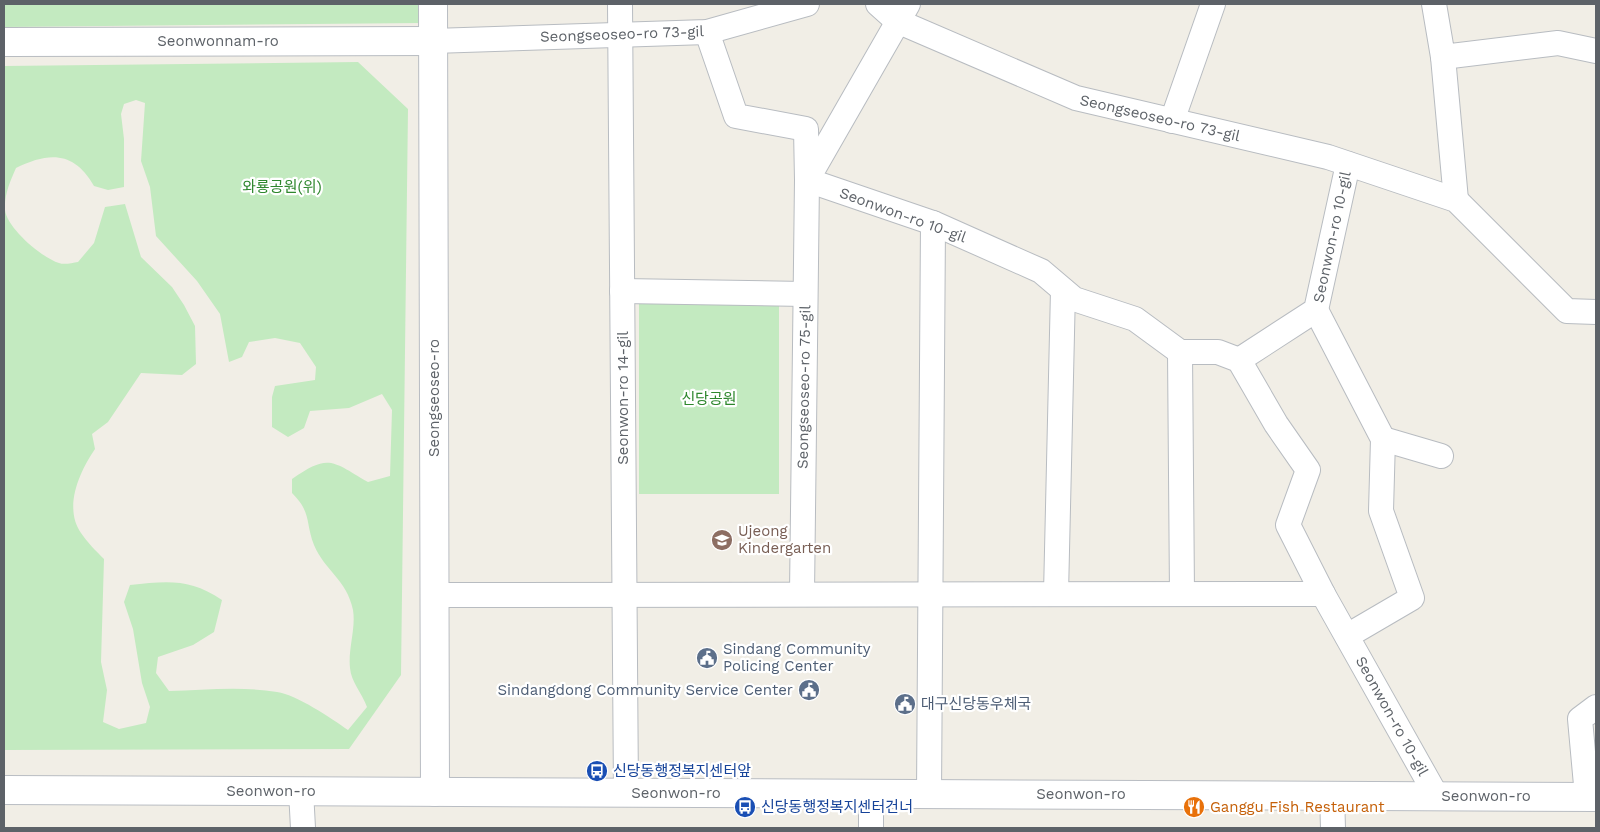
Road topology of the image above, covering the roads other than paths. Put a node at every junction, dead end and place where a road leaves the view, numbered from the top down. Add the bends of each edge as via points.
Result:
1 (433, 4) edge
2 (620, 4) edge
3 (807, 4) edge
4 (878, 4) edge
5 (1213, 4) edge
6 (1434, 4) edge
7 (902, 12) edge
8 (707, 32) junction
9 (620, 35) junction
10 (433, 40) junction
11 (4, 42) edge
12 (1596, 51) edge
13 (1443, 57) junction
14 (1172, 121) junction
15 (1348, 164) junction
16 (807, 180) junction
17 (1456, 200) junction
18 (933, 222) junction
19 (1063, 290) junction
20 (622, 291) junction
21 (805, 294) junction
22 (1316, 310) junction
23 (1596, 312) edge
24 (1180, 352) junction
25 (1239, 360) junction
26 (1383, 439) junction
27 (1441, 456) dead end
28 (802, 594) junction
29 (930, 594) junction
30 (1056, 594) junction
31 (1182, 594) junction
32 (1323, 594) junction
33 (435, 595) junction
34 (624, 595) junction
35 (1347, 636) junction
36 (1596, 707) edge
37 (4, 790) edge
38 (301, 791) junction
39 (435, 792) junction
40 (626, 792) junction
41 (871, 794) junction
42 (929, 794) junction
43 (1332, 795) junction
44 (1436, 796) junction
45 (1592, 796) edge
46 (303, 828) edge
47 (871, 828) edge
48 (1333, 828) edge

1 - 10 main road, Seongseoseo-ro
2 - 9 street, Seonwon-ro 14-gil
3 - 8 street, Seongseoseo-ro 73-gil
4 - 7 street, Seongseoseo-ro 73-gil
5 - 14 street
6 - 13 street
7 - 14 street, Seongseoseo-ro 73-gil via 1076,98
7 - 16 street
8 - 9 street, Seongseoseo-ro 73-gil
8 - 16 street via 736,116 806,128
9 - 10 street, Seongseoseo-ro 73-gil
9 - 20 street, Seonwon-ro 14-gil
10 - 11 main road, Seonwonnam-ro
10 - 33 main road, Seongseoseo-ro
12 - 13 street via 1558,43
13 - 17 street
14 - 15 street, Seongseoseo-ro 73-gil
15 - 17 street, Seongseoseo-ro 73-gil
15 - 22 street, Seonwon-ro 10-gil
16 - 18 street, Seonwon-ro 10-gil
16 - 21 street, Seongseoseo-ro 75-gil
17 - 23 street, Seongseoseo-ro 73-gil via 1567,311
18 - 19 street, Seonwon-ro 10-gil via 1041,271
18 - 29 street
19 - 24 street, Seonwon-ro 10-gil via 1074,299 1135,318
19 - 30 street
20 - 21 street
20 - 34 street, Seonwon-ro 14-gil
21 - 28 street, Seongseoseo-ro 75-gil
22 - 25 street, Seonwon-ro 10-gil
22 - 26 street, Seonwon-ro 10-gil
24 - 25 street via 1218,352
24 - 31 street
25 - 32 street, Seonwon-ro 10-gil via 1276,424 1308,470 1288,526
26 - 27 street
26 - 35 street, Seonwon-ro 10-gil via 1382,511 1412,598
28 - 29 street
28 - 34 street
29 - 30 street
29 - 42 street
30 - 31 street
31 - 32 street
32 - 35 street, Seonwon-ro 10-gil
33 - 34 street
33 - 39 main road, Seongseoseo-ro
34 - 40 street, Seonwon-ro 14-gil
35 - 44 street, Seonwon-ro 10-gil
36 - 45 street, Seonwon-ro via 1580,720
37 - 38 main road, Seonwon-ro
38 - 39 main road, Seonwon-ro
38 - 46 street
39 - 40 main road, Seonwon-ro
40 - 41 main road, Seonwon-ro
41 - 42 main road, Seonwon-ro
41 - 47 street
42 - 43 main road, Seonwon-ro
43 - 44 main road, Seonwon-ro
43 - 48 street
44 - 45 main road, Seonwon-ro

